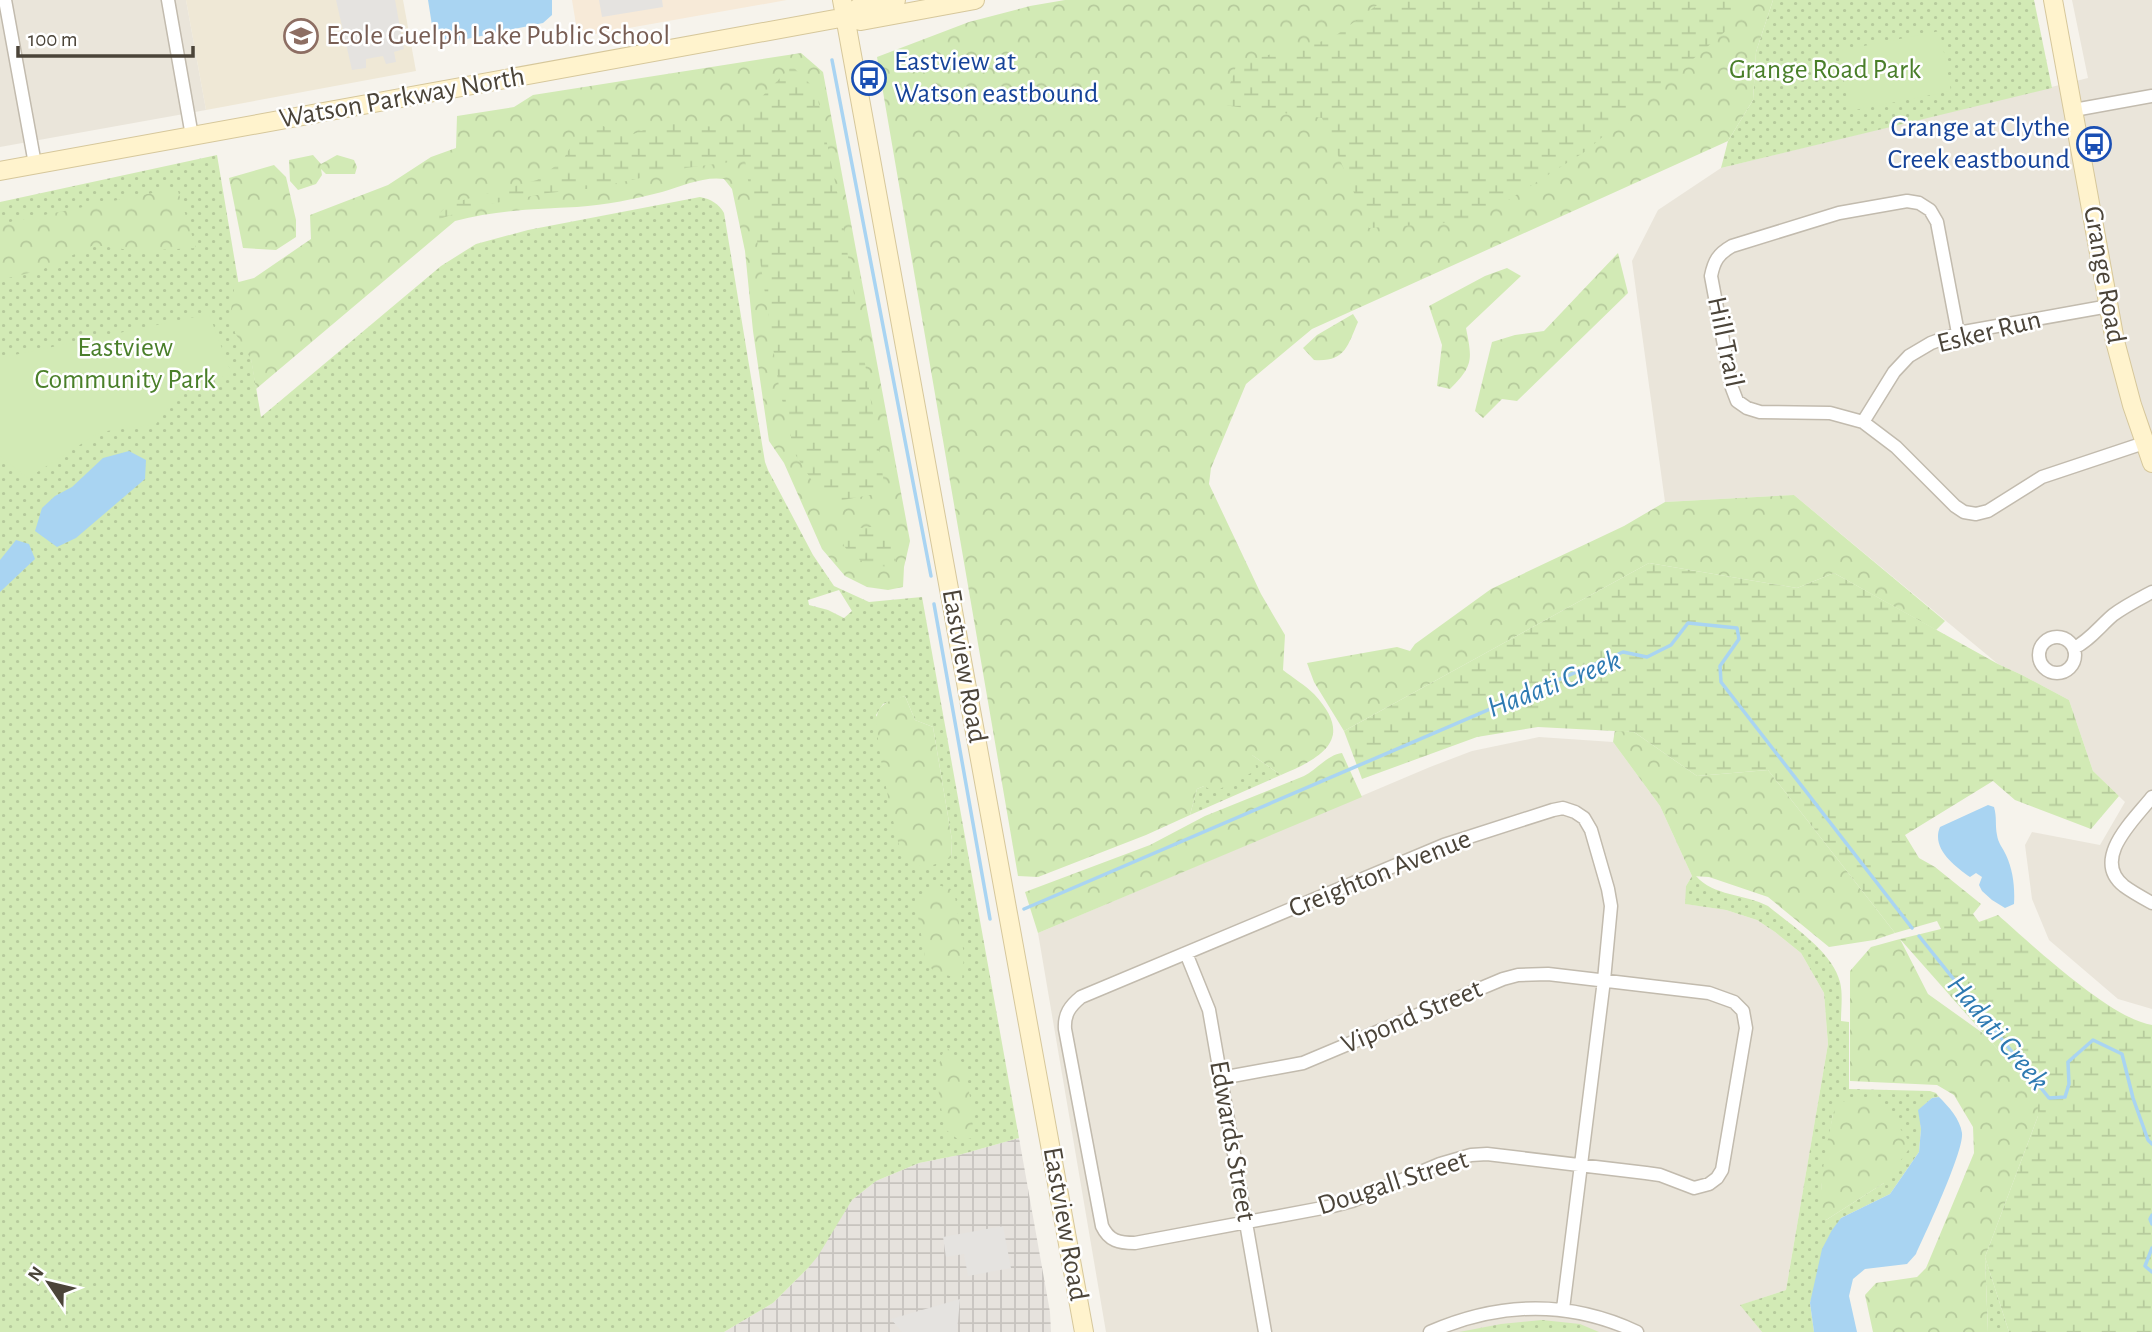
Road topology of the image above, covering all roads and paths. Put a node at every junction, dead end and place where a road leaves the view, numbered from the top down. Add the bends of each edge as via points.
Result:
1 (5, 0) edge
2 (168, 0) edge
3 (896, 0) edge
4 (975, 0) edge
5 (2053, 0) edge
6 (844, 8) edge
7 (2152, 96) edge
8 (2074, 110) junction
9 (192, 136) junction
10 (35, 164) junction
11 (0, 171) edge
12 (2109, 306) junction
13 (1958, 333) junction
14 (1863, 422) junction
15 (2144, 443) junction
16 (2152, 463) edge
17 (2152, 592) edge
18 (2074, 648) dead end
19 (2152, 797) edge
20 (2152, 903) edge
21 (1186, 953) junction
22 (1604, 980) junction
23 (1221, 1078) junction
24 (1582, 1165) junction
25 (1247, 1221) junction
26 (1563, 1309) junction
27 (1084, 1332) edge
28 (1265, 1332) edge
29 (1430, 1332) edge
30 (1637, 1332) edge

1 - 10 street
2 - 9 street
3 - 6 street, Watson Parkway North
4 - 6 street, Watson Parkway North via 861,21
5 - 8 street, Grange Road
6 - 9 street, Watson Parkway North
6 - 27 street, Eastview Road
7 - 8 street
8 - 12 street, Grange Road
9 - 10 street, Watson Parkway North
10 - 11 street, Watson Parkway North
12 - 13 street, Esker Run
12 - 15 street, Grange Road
13 - 14 street, Esker Run via 1909,356
13 - 14 street, Hill Trail via 1937,222 1919,203 1839,213 1722,252 1711,276 1737,401 1760,412 1830,413
14 - 15 street, Hill Trail via 1896,447 1955,506 1976,514 2042,477
15 - 16 street, Grange Road
17 - 18 street via 2127,605
19 - 20 street via 2113,848 2112,868 2123,885
21 - 22 street, Creighton Avenue via 1444,845 1563,808 1584,818 1591,830 1608,888 1611,924
21 - 23 street, Edwards Street via 1209,1010
21 - 25 street, Creighton Avenue via 1081,997 1066,1015 1101,1226 1112,1240 1135,1243
22 - 23 street, Vipond Street via 1518,975 1303,1063
22 - 24 street, Creighton Avenue
22 - 24 street, Vipond Street via 1722,996 1743,1011 1746,1028 1717,1178 1694,1188 1660,1175
23 - 25 street, Edwards Street
24 - 25 street, Dougall Street via 1471,1155 1352,1201
24 - 26 street, Creighton Avenue
25 - 28 street, Edwards Street
26 - 29 street via 1488,1313
26 - 30 street via 1615,1321

